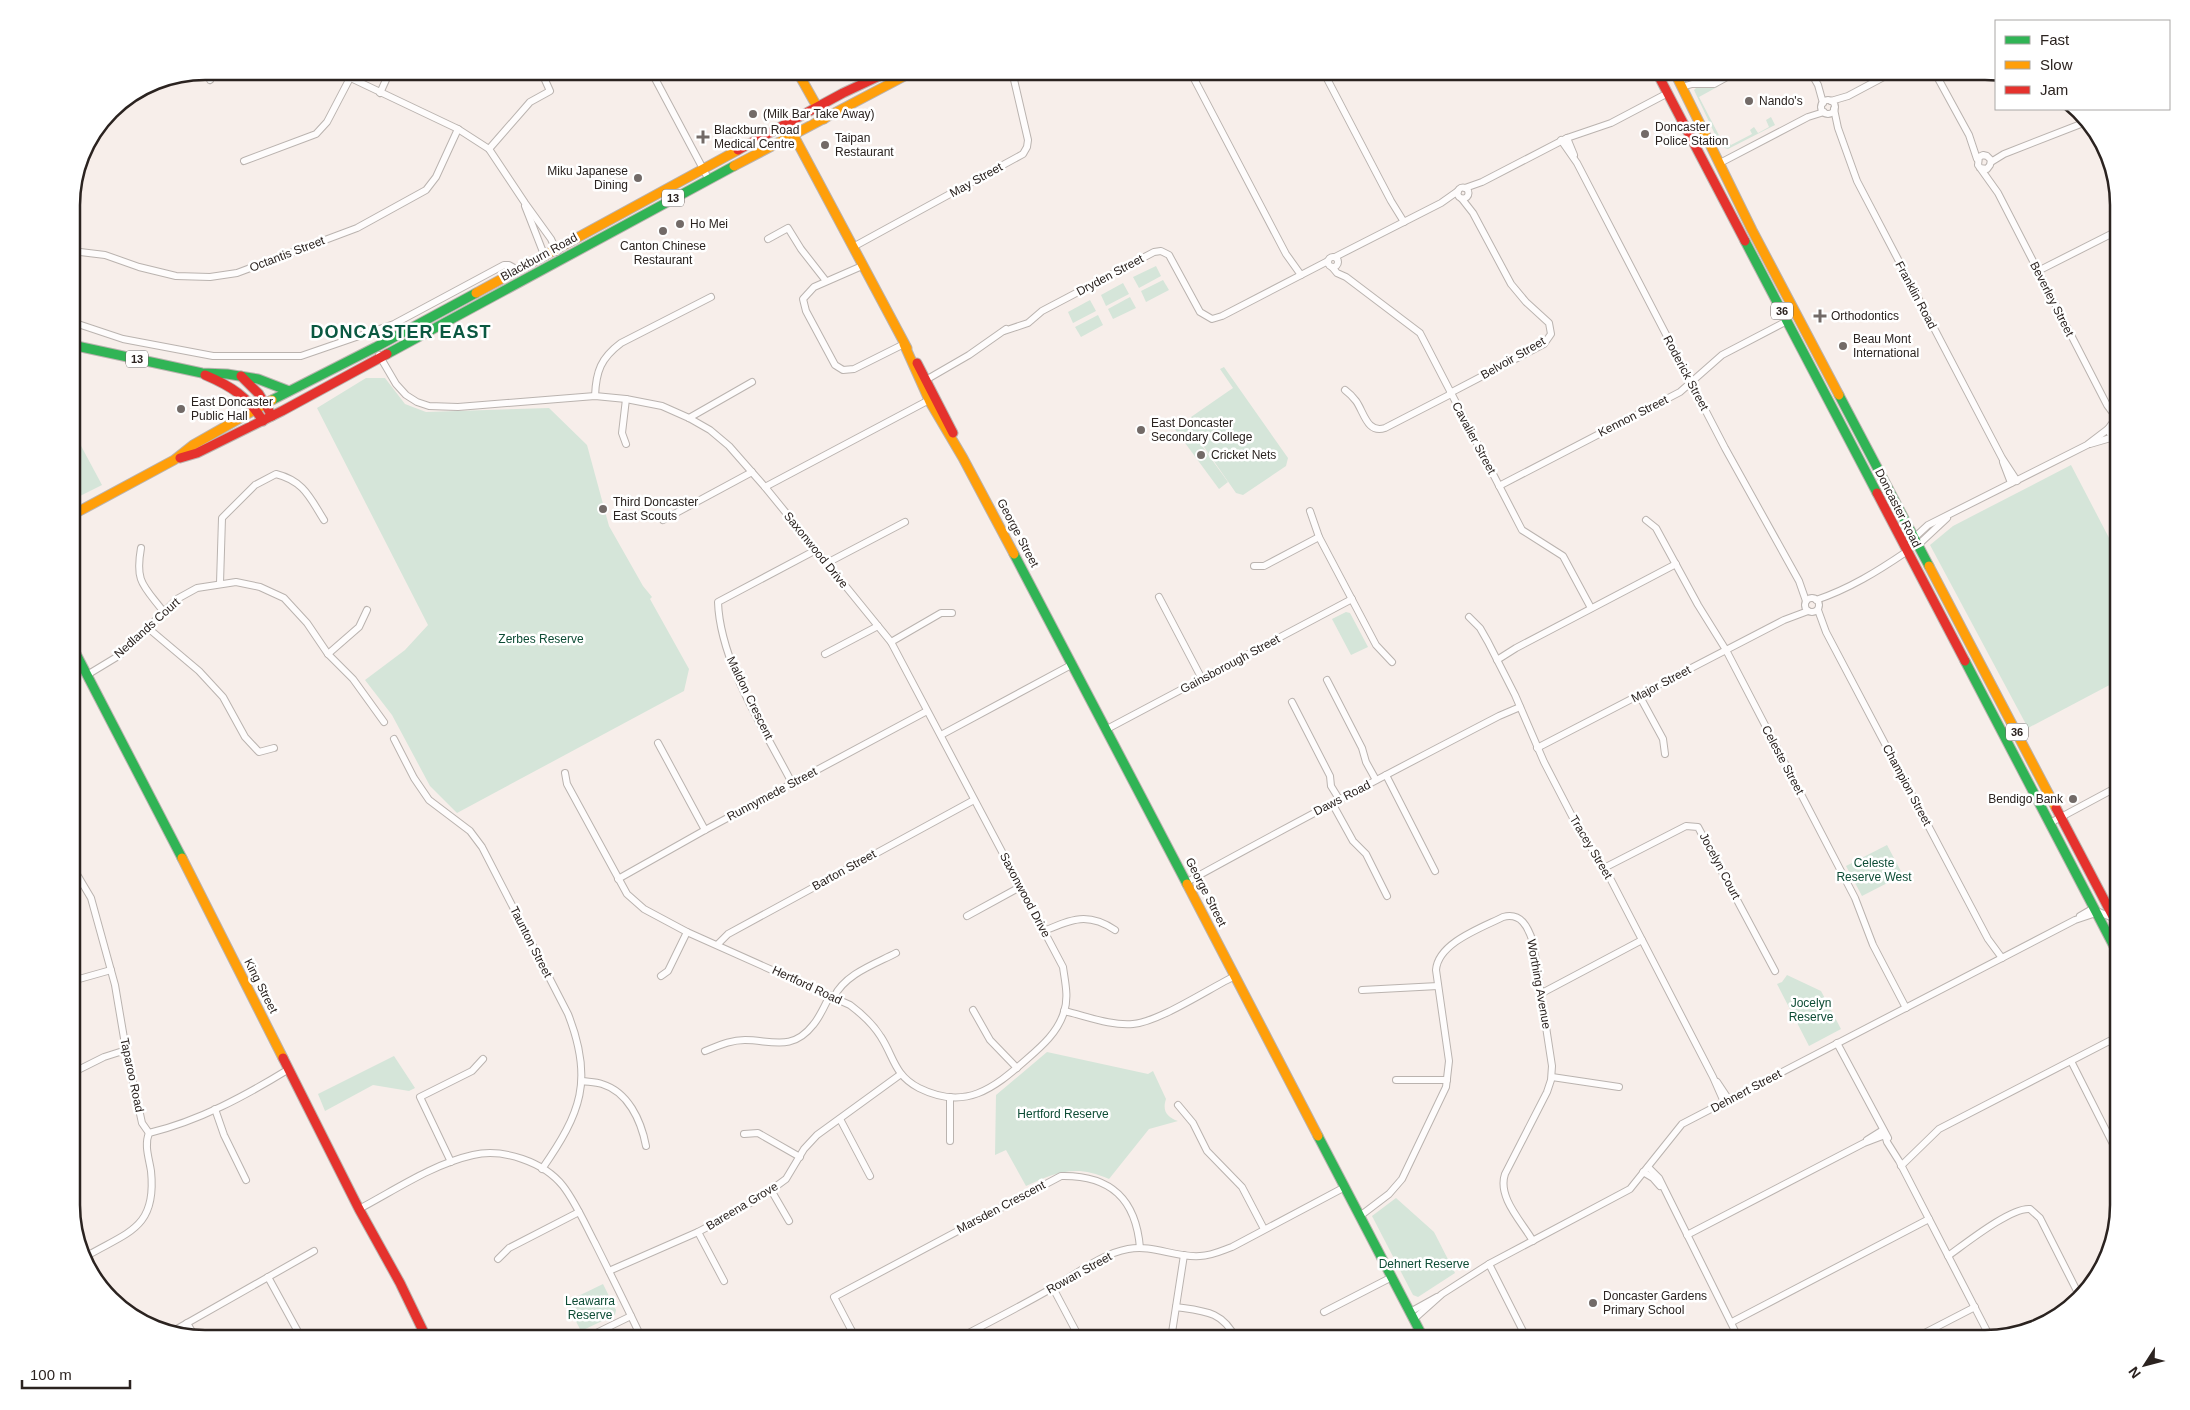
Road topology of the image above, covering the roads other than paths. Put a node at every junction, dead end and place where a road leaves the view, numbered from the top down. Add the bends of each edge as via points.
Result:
1 (349, 80) edge
2 (354, 80) edge
3 (386, 80) edge
4 (545, 80) edge
5 (656, 80) edge
6 (802, 80) edge
7 (865, 80) edge
8 (897, 80) edge
9 (1014, 80) edge
10 (1195, 80) edge
11 (1328, 80) edge
12 (1659, 80) edge
13 (1678, 80) edge
14 (1684, 80) edge
15 (1724, 80) edge
16 (1815, 80) edge
17 (1878, 80) edge
18 (1940, 80) edge
19 (1721, 82) joint
20 (1680, 84) junction
21 (380, 93) junction
22 (1664, 95) junction
23 (1828, 106) junction
24 (817, 107) junction
25 (824, 119) junction
26 (787, 123) junction
27 (2080, 124) edge
28 (458, 129) junction
29 (793, 135) junction
30 (1968, 136) junction
31 (1564, 139) junction
32 (489, 149) junction
33 (1977, 159) junction
34 (1988, 160) junction
35 (244, 161) dead end
36 (1720, 163) junction
37 (1980, 168) junction
38 (702, 169) junction
39 (709, 180) junction
40 (1998, 193) junction
41 (1463, 194) junction
42 (525, 203) junction
43 (605, 221) junction
44 (1402, 223) junction
45 (611, 231) junction
46 (2110, 235) edge
47 (768, 239) dead end
48 (853, 247) junction
49 (556, 248) junction
50 (80, 252) edge
51 (544, 256) junction
52 (557, 262) junction
53 (1334, 263) junction
54 (862, 266) junction
55 (518, 270) junction
56 (2038, 271) junction
57 (1298, 277) junction
58 (826, 281) junction
59 (711, 297) dead end
60 (1787, 321) junction
61 (80, 325) edge
62 (904, 344) junction
63 (376, 346) junction
64 (80, 347) edge
65 (381, 358) junction
66 (202, 373) junction
67 (240, 376) junction
68 (924, 380) junction
69 (752, 382) dead end
70 (1691, 383) junction
71 (1345, 390) dead end
72 (289, 391) junction
73 (1451, 393) junction
74 (595, 396) junction
75 (931, 398) junction
76 (626, 399) junction
77 (266, 403) junction
78 (2107, 405) junction
79 (256, 408) junction
80 (2110, 409) edge
81 (272, 416) junction
82 (689, 418) junction
83 (263, 421) junction
84 (2110, 426) junction
85 (2110, 434) edge
86 (2110, 440) edge
87 (626, 444) dead end
88 (2087, 445) junction
89 (174, 460) junction
90 (752, 472) junction
91 (2014, 482) junction
92 (1499, 486) junction
93 (765, 487) junction
94 (80, 511) edge
95 (1310, 511) dead end
96 (324, 520) dead end
97 (663, 520) dead end
98 (1646, 520) dead end
99 (905, 522) dead end
100 (1319, 537) junction
101 (1916, 542) junction
102 (141, 548) dead end
103 (816, 550) junction
104 (1906, 552) junction
105 (827, 563) junction
106 (1676, 564) junction
107 (1254, 566) dead end
108 (220, 583) junction
109 (1159, 597) dead end
110 (1352, 599) junction
111 (1812, 605) junction
112 (1591, 608) junction
113 (367, 610) dead end
114 (163, 611) junction
115 (952, 613) dead end
116 (1469, 617) dead end
117 (878, 626) junction
118 (148, 628) junction
119 (891, 642) junction
120 (1726, 650) junction
121 (328, 654) junction
122 (826, 654) dead end
123 (1496, 658) junction
124 (80, 661) edge
125 (1392, 662) dead end
126 (1073, 664) junction
127 (87, 675) junction
128 (1202, 679) junction
129 (1327, 680) dead end
130 (1639, 695) junction
131 (1292, 702) dead end
132 (1519, 705) junction
133 (927, 711) junction
134 (384, 722) dead end
135 (1108, 729) junction
136 (941, 735) junction
137 (394, 739) dead end
138 (658, 743) dead end
139 (274, 748) dead end
140 (1538, 748) junction
141 (1665, 754) dead end
142 (565, 772) dead end
143 (1386, 775) junction
144 (1376, 780) junction
145 (792, 783) junction
146 (2110, 791) edge
147 (974, 800) junction
148 (1336, 801) junction
149 (2061, 816) junction
150 (2050, 823) junction
151 (704, 830) junction
152 (1604, 868) junction
153 (1435, 871) dead end
154 (80, 879) edge
155 (618, 879) junction
156 (1187, 882) junction
157 (1020, 886) junction
158 (1388, 896) dead end
159 (2110, 910) edge
160 (2095, 911) junction
161 (967, 916) dead end
162 (2110, 919) edge
163 (1115, 930) dead end
164 (1044, 931) junction
165 (687, 932) junction
166 (2110, 939) edge
167 (1642, 940) junction
168 (718, 944) junction
169 (896, 953) dead end
170 (1999, 960) junction
171 (111, 970) junction
172 (1775, 971) dead end
173 (661, 976) dead end
174 (1235, 976) junction
175 (80, 979) edge
176 (1438, 986) junction
177 (1362, 990) dead end
178 (1542, 993) junction
179 (832, 996) junction
180 (1906, 1008) junction
181 (974, 1010) dead end
182 (1064, 1011) junction
183 (2110, 1041) edge
184 (1837, 1043) junction
185 (126, 1050) junction
186 (704, 1051) dead end
187 (483, 1059) dead end
188 (2071, 1061) junction
189 (1017, 1068) junction
190 (80, 1069) edge
191 (289, 1069) junction
192 (901, 1074) junction
193 (1552, 1077) junction
194 (1396, 1080) dead end
195 (1447, 1080) junction
196 (582, 1081) junction
197 (1619, 1087) dead end
198 (950, 1097) junction
199 (1726, 1101) junction
200 (1178, 1105) dead end
201 (216, 1109) junction
202 (840, 1119) junction
203 (149, 1133) junction
204 (1884, 1133) junction
205 (744, 1134) dead end
206 (2110, 1138) edge
207 (950, 1141) dead end
208 (646, 1146) dead end
209 (800, 1157) junction
210 (451, 1162) junction
211 (1900, 1163) junction
212 (542, 1169) junction
213 (1646, 1170) junction
214 (870, 1176) dead end
215 (246, 1180) dead end
216 (1345, 1187) junction
217 (771, 1190) junction
218 (359, 1209) junction
219 (579, 1212) junction
220 (1359, 1213) junction
221 (1929, 1218) junction
222 (789, 1220) dead end
223 (1264, 1229) junction
224 (698, 1232) junction
225 (1687, 1235) junction
226 (1530, 1242) junction
227 (1140, 1248) junction
228 (314, 1251) dead end
229 (90, 1254) edge
230 (1184, 1255) junction
231 (1948, 1256) junction
232 (498, 1259) dead end
233 (1489, 1264) junction
234 (608, 1271) junction
235 (268, 1276) junction
236 (1392, 1277) junction
237 (724, 1281) dead end
238 (1052, 1288) junction
239 (2076, 1290) edge
240 (1176, 1307) junction
241 (1975, 1307) junction
242 (1324, 1312) dead end
243 (1412, 1315) junction
244 (631, 1316) junction
245 (1732, 1322) junction
246 (187, 1324) junction
247 (180, 1328) edge
248 (190, 1329) edge
249 (297, 1330) edge
250 (423, 1330) edge
251 (602, 1330) edge
252 (638, 1330) edge
253 (851, 1330) edge
254 (978, 1330) edge
255 (1075, 1330) edge
256 (1173, 1330) edge
257 (1232, 1330) edge
258 (1420, 1330) edge
259 (1522, 1330) edge
260 (1735, 1330) edge
261 (1930, 1330) edge
262 (1986, 1330) edge

1 - 35 street via 327,122 316,134
2 - 21 street
3 - 21 street
4 - 32 street via 550,92 530,102
5 - 38 street
6 - 24 main road
7 - 24 main road, Blackburn Road / 13
8 - 25 main road, Blackburn Road / 13
9 - 48 street, May Street via 1028,141 1023,154
10 - 57 street
11 - 44 street
12 - 22 main road, Doncaster Road / 36
13 - 20 main road, Doncaster Road / 36
14 - 20 street
15 - 19 street
16 - 23 street, Franklin Road
17 - 23 street
18 - 30 street, Beverley Street
19 - 20 street
20 - 22 main road
20 - 36 main road, Doncaster Road / 36
21 - 28 street
22 - 31 street, Dryden Street via 1611,123
22 - 60 main road, Doncaster Road / 36
23 - 36 street
23 - 91 street, Franklin Road via 1856,181
24 - 25 main road
24 - 26 main road, Blackburn Road / 13
25 - 29 main road, Blackburn Road / 13
26 - 29 main road, George Street
26 - 38 main road, Blackburn Road / 13
27 - 34 street
28 - 32 street
28 - 50 street, Octantis Street via 426,190 357,228 237,273 210,277 176,276 105,255
29 - 39 main road, Blackburn Road / 13
29 - 48 main road, George Street
30 - 33 street, Beverley Street
30 - 34 street, Beverley Street
31 - 41 street, Dryden Street
31 - 70 street, Roderick Street
32 - 42 street
33 - 34 street
33 - 37 street, Beverley Street
34 - 37 street
34 - 40 street, Beverley Street
36 - 101 main road, Doncaster Road / 36
37 - 40 street, Beverley Street
38 - 39 street
38 - 43 main road, Blackburn Road / 13
39 - 45 main road, Blackburn Road / 13
40 - 56 street, Beverley Street
41 - 44 street, Dryden Street
41 - 73 street, Belvoir Street via 1511,284 1547,320 1551,334 1544,344
42 - 49 street
42 - 51 street
43 - 45 main road
43 - 49 main road, Blackburn Road / 13
44 - 53 street, Dryden Street via 1350,250
45 - 52 main road, Blackburn Road / 13
46 - 56 street
47 - 58 street via 788,228
48 - 54 main road, George Street
49 - 51 main road, Blackburn Road / 13
49 - 52 street
51 - 52 street
51 - 55 main road, Blackburn Road / 13
52 - 65 main road, Blackburn Road / 13
53 - 57 street, Dryden Street
53 - 73 street, Cavalier Street via 1346,277 1417,331
54 - 58 street
54 - 62 main road, George Street
55 - 61 street via 504,265 394,324 301,356 213,356 123,339
55 - 63 main road, Blackburn Road / 13
56 - 78 street, Beverley Street
57 - 68 street, Dryden Street via 1212,319 1200,312 1169,255 1158,251 1042,311 1028,323 1004,331
58 - 62 street via 814,287 803,299 835,365 844,370 854,370
59 - 74 street via 610,352 595,379
60 - 70 street, Kennon Street via 1722,355
60 - 104 main road, Doncaster Road / 36
62 - 68 main road, George Street
63 - 65 street, Saxonwood Drive
63 - 72 main road, Blackburn Road / 13
64 - 66 main road, 13
65 - 74 street, Saxonwood Drive via 406,395 429,406
65 - 81 main road, Blackburn Road / 13
66 - 67 main road, 13
66 - 79 main road, 13 via 244,394
67 - 72 main road, 13
67 - 77 main road
68 - 75 main road, George Street
69 - 82 street
70 - 92 street, Kennon Street via 1680,392
70 - 111 street, Roderick Street
71 - 73 street via 1356,401 1370,426 1378,430
72 - 77 main road, Blackburn Road
73 - 92 street, Cavalier Street
74 - 76 street, Saxonwood Drive
75 - 93 street
75 - 126 main road, George Street
76 - 82 street, Saxonwood Drive via 662,406
76 - 87 street via 622,433
77 - 79 main road, Blackburn Road
77 - 81 main road
78 - 80 street, Beverley Street
78 - 84 street, Beverley Street
79 - 83 main road, 13
79 - 89 main road, Blackburn Road
81 - 83 main road, Blackburn Road
82 - 90 street, Saxonwood Drive via 729,446
83 - 89 main road, Blackburn Road via 197,453
84 - 85 street
84 - 88 street
86 - 88 street
88 - 91 street
89 - 94 main road, Blackburn Road
90 - 93 street, Saxonwood Drive
90 - 97 street
91 - 101 street via 1950,516
92 - 112 street, Cavalier Street via 1522,530 1563,556
93 - 103 street, Saxonwood Drive
95 - 100 street
96 - 108 street via 305,491 289,477 276,474 256,485 222,518
98 - 106 street, Celeste Street via 1656,528
99 - 105 street
100 - 107 street via 1264,566
100 - 110 street
101 - 104 main road
101 - 149 main road, Doncaster Road / 36
102 - 114 street via 138,568 143,585
103 - 105 street, Saxonwood Drive
103 - 145 street, Maldon Crescent via 718,602 722,638 732,666
104 - 111 street, Major Street via 1878,571
104 - 150 main road, Doncaster Road / 36
105 - 117 street, Saxonwood Drive
106 - 112 street
106 - 120 street, Celeste Street
108 - 114 street, Nedlands Court via 197,588
108 - 121 street, Nedlands Court via 236,582 260,587 284,598 307,623
109 - 128 street
110 - 125 street via 1378,647
110 - 128 street, Gainsborough Street
111 - 120 street, Major Street
111 - 170 street, Champion Street
112 - 123 street
113 - 121 street via 359,627
114 - 118 street, Nedlands Court
115 - 119 street via 941,613
116 - 123 street, Tracey Street via 1480,628
117 - 119 street, Saxonwood Drive
117 - 122 street
118 - 127 street, Nedlands Court via 120,655
118 - 139 street via 199,671 223,697 245,737 259,752
119 - 133 street, Saxonwood Drive
120 - 130 street, Major Street
120 - 180 street, Celeste Street via 1855,898 1872,942
121 - 134 street via 353,679
123 - 132 street, Tracey Street
124 - 127 main road, King Street
126 - 135 main road, George Street
126 - 136 street
127 - 191 main road, King Street
128 - 135 street, Gainsborough Street
129 - 144 street
130 - 140 street, Major Street
130 - 141 street via 1663,739
131 - 148 street via 1330,776
132 - 140 street, Tracey Street
132 - 143 street, Daws Road
133 - 136 street, Saxonwood Drive
133 - 145 street, Runnymede Street
135 - 156 main road, George Street
136 - 147 street, Saxonwood Drive
137 - 196 street, Taunton Street via 429,800 470,831 482,847 568,1014 582,1057
138 - 151 street
140 - 152 street, Tracey Street via 1573,818
142 - 155 street, Hertford Road via 567,784
143 - 144 street, Daws Road
143 - 153 street
144 - 148 street, Daws Road
145 - 151 street, Runnymede Street
146 - 149 street
147 - 157 street, Saxonwood Drive
147 - 168 street, Barton Street via 728,934
148 - 156 street, Daws Road
148 - 158 street via 1353,841 1366,854
149 - 150 street
149 - 159 main road, Doncaster Road / 36
150 - 160 main road, Doncaster Road / 36
151 - 155 street, Runnymede Street
152 - 167 street, Tracey Street
152 - 172 street, Jocelyn Court via 1686,826 1698,827
154 - 171 street, Taparoo Road via 91,898
155 - 165 street, Hertford Road via 627,894 644,909
156 - 174 main road, George Street
157 - 161 street
157 - 164 street, Saxonwood Drive
160 - 162 street
160 - 166 main road, Doncaster Road / 36
160 - 170 street, Dehnert Street via 2089,910
163 - 164 street via 1102,921 1085,918 1064,922
164 - 182 street, Saxonwood Drive via 1063,967 1067,993
165 - 168 street, Hertford Road
165 - 173 street via 668,971
167 - 178 street
167 - 199 street, Tracey Street
168 - 179 street, Hertford Road
169 - 179 street via 849,978
170 - 180 street, Dehnert Street
171 - 175 street
171 - 185 street, Taparoo Road
174 - 182 street via 1153,1019 1134,1024
174 - 216 main road, George Street
176 - 177 street
176 - 178 street, Worthing Avenue via 1437,962 1444,949 1509,916 1522,921 1531,935
176 - 195 street, Worthing Avenue via 1449,1061
178 - 193 street, Worthing Avenue
179 - 186 street via 812,1026 786,1043 746,1040 727,1042
179 - 192 street, Hertford Road via 866,1017 882,1038
180 - 184 street, Dehnert Street
181 - 189 street via 990,1040
182 - 189 street, Hertford Road via 1049,1039
183 - 188 street
184 - 199 street, Dehnert Street
184 - 204 street
185 - 190 street
185 - 203 street, Taparoo Road via 142,1123
187 - 210 street via 472,1071 420,1097
188 - 206 street
188 - 211 street via 1939,1129
189 - 198 street, Hertford Road via 995,1086 980,1093
191 - 201 street
191 - 218 main road, King Street
192 - 198 street, Hertford Road via 917,1087
192 - 202 street, Bareena Grove
193 - 197 street
193 - 226 street, Worthing Avenue via 1503,1178 1503,1190
194 - 195 street
195 - 220 street, Worthing Avenue via 1406,1172 1393,1190
196 - 208 street via 601,1083 618,1092 642,1126
196 - 212 street, Taunton Street via 576,1111
198 - 207 street
199 - 213 street, Dehnert Street via 1680,1126
200 - 223 street via 1193,1123 1207,1152 1242,1187
201 - 203 street via 177,1126
201 - 215 street via 224,1135
202 - 209 street, Bareena Grove via 816,1135
202 - 214 street
203 - 229 street, Taparoo Road via 152,1191 148,1210 140,1225
204 - 211 street
204 - 225 street
205 - 209 street via 758,1133
209 - 217 street, Bareena Grove via 786,1179
210 - 212 street via 475,1154 501,1154 522,1159
210 - 218 street
211 - 221 street
212 - 219 street via 562,1185
213 - 225 street via 1664,1191
213 - 226 street, Dehnert Street via 1628,1191
216 - 220 main road, George Street
216 - 223 street, Rowan Street
217 - 222 street
217 - 224 street, Bareena Grove
218 - 250 main road, King Street
219 - 232 street via 509,1248
219 - 234 street
220 - 236 main road, George Street
221 - 231 street
221 - 245 street
223 - 230 street, Rowan Street via 1213,1254 1199,1257
224 - 234 street, Bareena Grove
224 - 237 street
225 - 245 street
226 - 233 street, Dehnert Street
227 - 230 street, Rowan Street via 1158,1248
227 - 238 street, Rowan Street via 1110,1254
227 - 253 street, Marsden Crescent via 1136,1220 1126,1202 1112,1188 1088,1177 1062,1176 834,1298
228 - 235 street
230 - 240 street
231 - 239 street via 1992,1225 2030,1209 2040,1218
231 - 241 street
233 - 243 street, Dehnert Street
233 - 259 street
234 - 244 street
235 - 246 street
235 - 249 street
236 - 242 street
236 - 243 main road, George Street
238 - 254 street, Rowan Street
238 - 255 street
240 - 256 street
240 - 257 street via 1220,1317
241 - 261 street
241 - 262 street
243 - 258 main road, George Street
244 - 251 street
244 - 252 street
245 - 260 street
246 - 247 street
246 - 248 street

